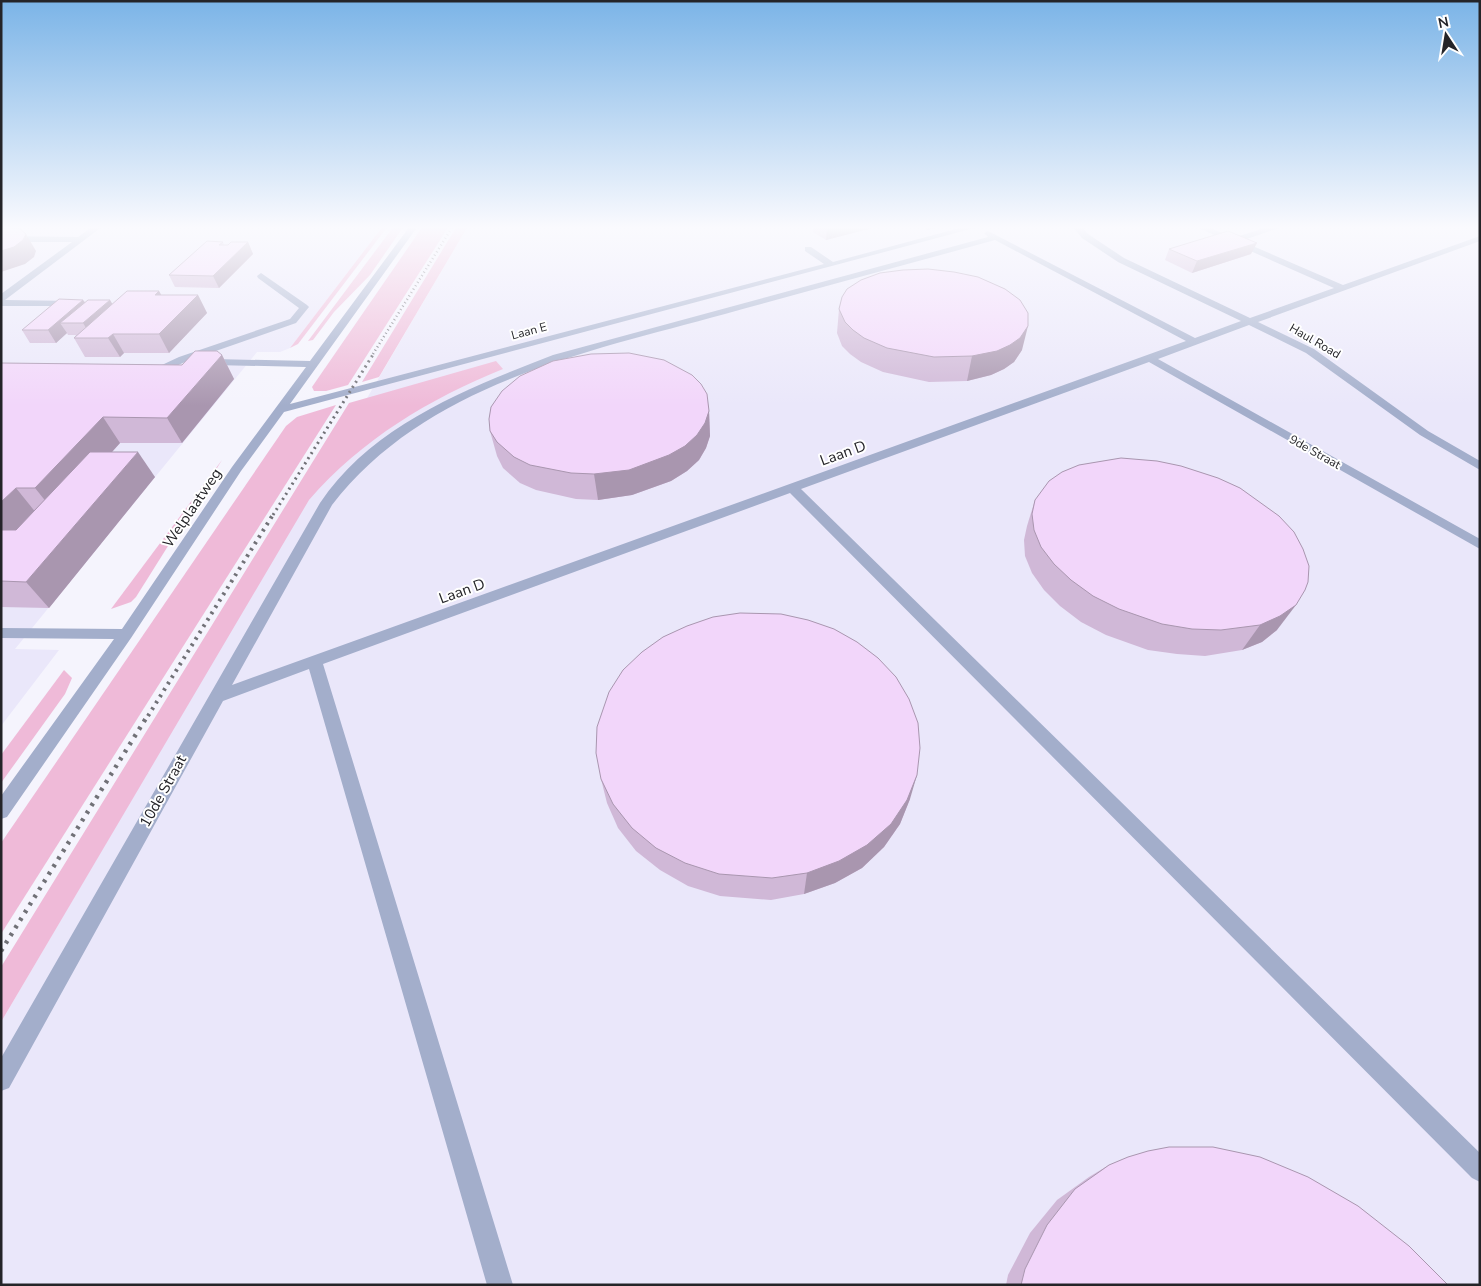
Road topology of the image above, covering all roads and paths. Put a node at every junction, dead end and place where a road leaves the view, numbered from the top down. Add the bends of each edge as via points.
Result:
1 (20, 286) edge
2 (275, 286) edge
3 (370, 286) edge
4 (751, 286) edge
5 (815, 286) edge
6 (1089, 286) edge
7 (1176, 286) edge
8 (1338, 286) edge
9 (1348, 286) edge
10 (1343, 288) junction
11 (1, 301) edge
12 (89, 304) edge
13 (1253, 323) junction
14 (1195, 342) junction
15 (1149, 358) junction
16 (313, 364) junction
17 (280, 410) junction
18 (1480, 466) edge
19 (792, 488) junction
20 (1480, 545) edge
21 (1, 633) edge
22 (126, 634) junction
23 (315, 662) junction
24 (216, 697) junction
25 (1, 811) edge
26 (1, 1080) edge
27 (1480, 1170) edge
28 (500, 1285) edge

1 - 11 street
2 - 16 street via 304,308 293,320 148,373 214,362
3 - 16 street, Welplaatweg
4 - 17 street, Laan E
5 - 24 street, 10de Straat via 590,347 497,380 457,399 396,436 350,474 326,503
6 - 14 street
7 - 13 street, Haul Road
8 - 10 street
9 - 10 street, Laan D
10 - 13 street, Laan D
11 - 12 street
13 - 14 street, Laan D
13 - 18 street, Haul Road via 1325,360 1424,433
14 - 15 street, Laan D
15 - 19 street, Laan D
15 - 20 street, 9de Straat
16 - 17 street, Welplaatweg
17 - 22 street, Welplaatweg
19 - 23 street, Laan D
19 - 27 street
21 - 22 street
22 - 25 street, Welplaatweg
23 - 24 street, Laan D
23 - 28 street
24 - 26 street, 10de Straat

